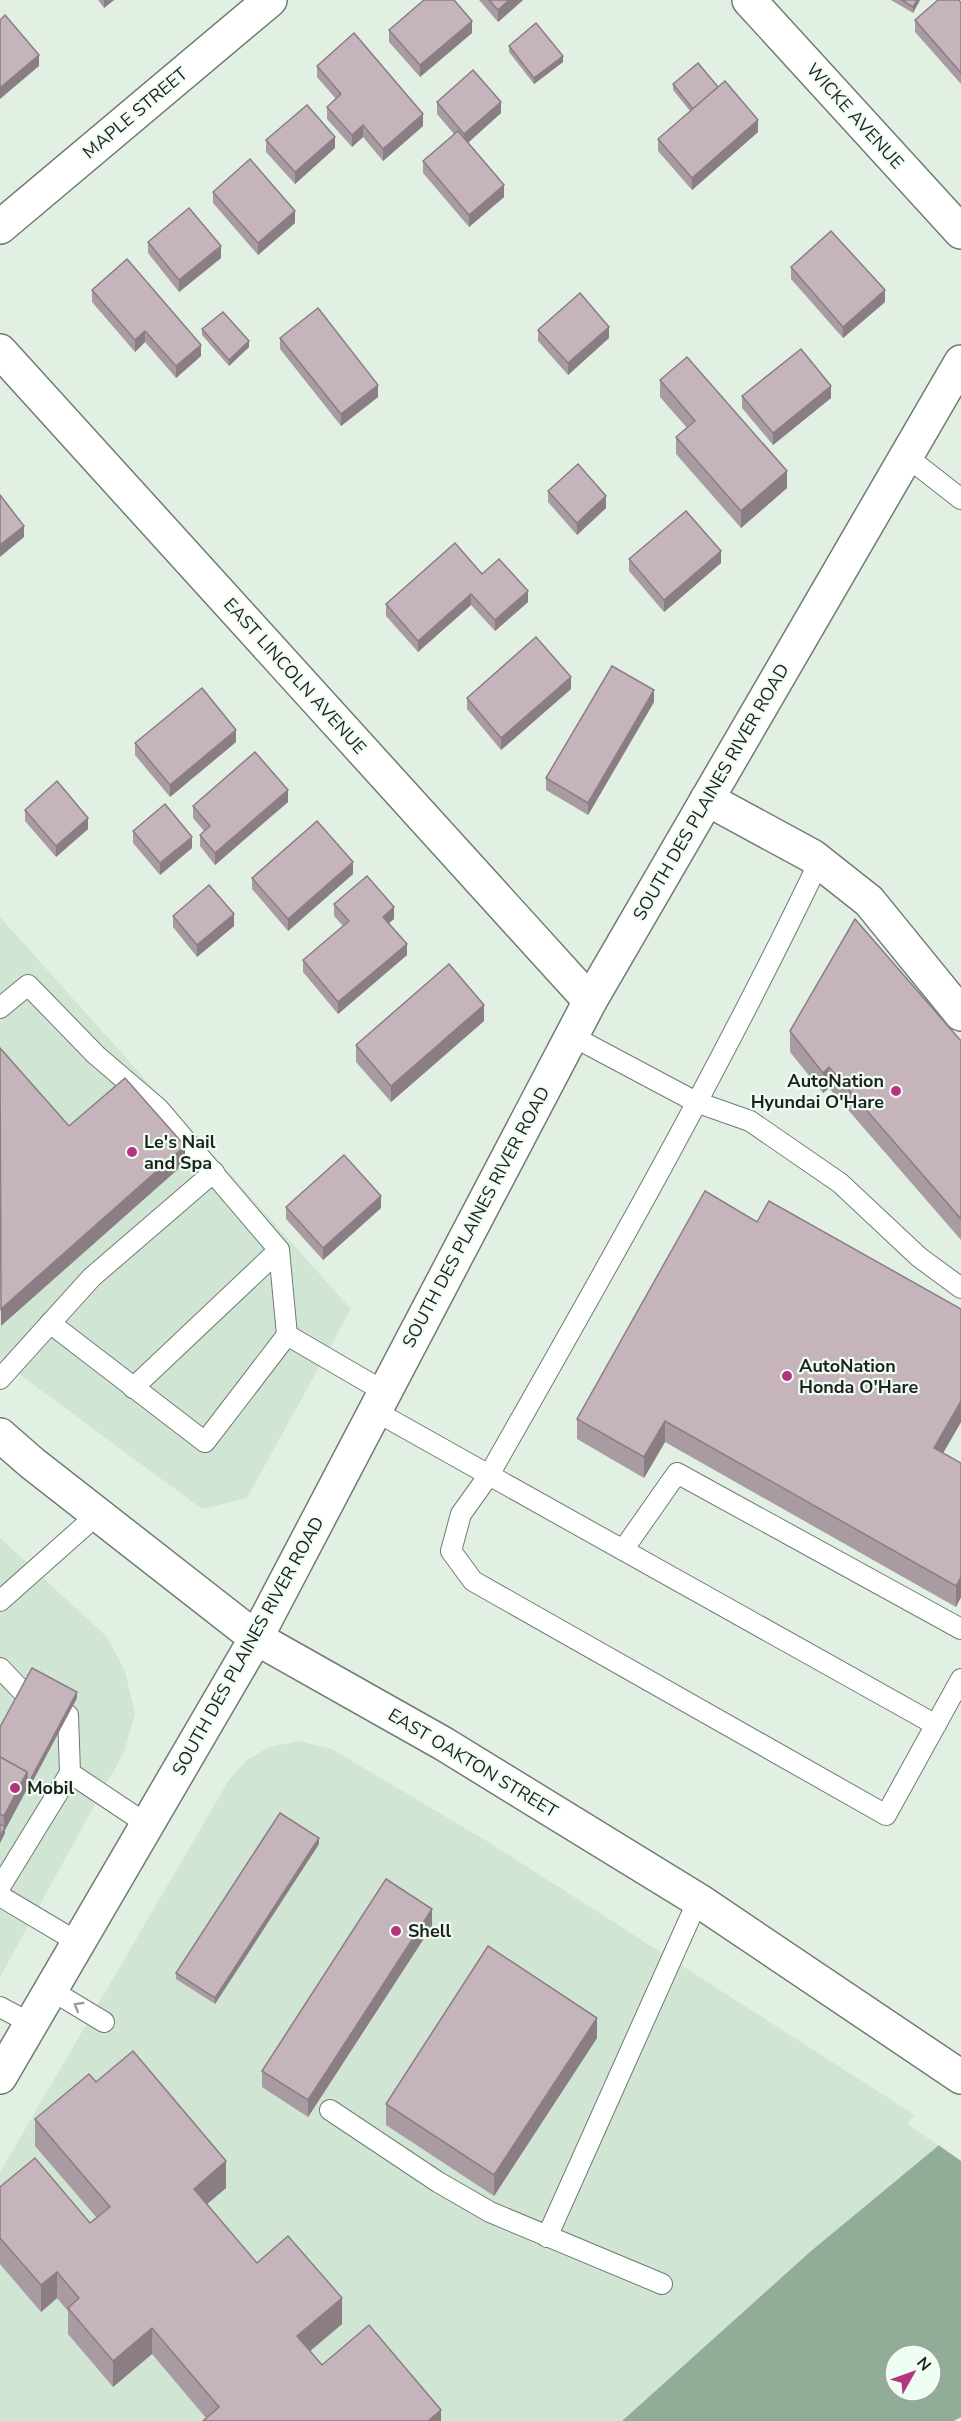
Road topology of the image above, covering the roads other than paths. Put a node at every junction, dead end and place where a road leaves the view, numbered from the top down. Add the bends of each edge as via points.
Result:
1 (270, 0) edge
2 (749, 0) edge
3 (0, 227) edge
4 (961, 232) edge
5 (0, 351) edge
6 (961, 362) edge
7 (906, 456) junction
8 (961, 499) edge
9 (707, 799) junction
10 (819, 862) junction
11 (590, 1001) junction
12 (0, 1008) edge
13 (961, 1014) edge
14 (572, 1036) junction
15 (696, 1102) junction
16 (214, 1172) junction
17 (279, 1250) junction
18 (961, 1288) edge
19 (50, 1323) junction
20 (287, 1335) junction
21 (0, 1379) edge
22 (133, 1388) junction
23 (380, 1402) junction
24 (0, 1435) edge
25 (489, 1474) junction
26 (98, 1514) junction
27 (623, 1550) junction
28 (0, 1601) edge
29 (961, 1629) edge
30 (256, 1638) junction
31 (0, 1668) edge
32 (961, 1679) edge
33 (22, 1691) edge
34 (68, 1715) edge
35 (936, 1725) junction
36 (70, 1773) junction
37 (148, 1825) junction
38 (0, 1887) edge
39 (0, 1896) edge
40 (698, 1900) junction
41 (79, 1943) junction
42 (51, 1990) junction
43 (0, 2007) edge
44 (104, 2022) dead end
45 (32, 2024) junction
46 (960, 2076) edge
47 (0, 2077) edge
48 (330, 2110) dead end
49 (547, 2237) junction
50 (662, 2284) dead end

1 - 3 main road, MAPLE STREET
2 - 4 main road, WICKE AVENUE
5 - 11 main road, EAST LINCOLN AVENUE
6 - 7 main road, SOUTH DES PLAINES RIVER ROAD
7 - 8 lane
7 - 9 main road, SOUTH DES PLAINES RIVER ROAD
9 - 10 main road
9 - 11 main road, SOUTH DES PLAINES RIVER ROAD
10 - 13 main road via 869,901
10 - 15 lane via 767,971
11 - 14 main road, SOUTH DES PLAINES RIVER ROAD
12 - 16 lane via 28,985 96,1055 158,1108
14 - 15 lane
14 - 23 main road, SOUTH DES PLAINES RIVER ROAD
15 - 18 lane via 750,1121 840,1183 919,1257
15 - 25 lane
16 - 17 lane
16 - 19 lane via 92,1277
17 - 20 lane
17 - 22 lane
19 - 21 lane
19 - 22 lane
20 - 22 lane via 205,1442
20 - 23 lane
23 - 25 lane
23 - 30 main road, SOUTH DES PLAINES RIVER ROAD
24 - 26 main road, EAST OAKTON STREET
25 - 27 lane
25 - 35 lane via 461,1514 451,1551 472,1581 886,1815
26 - 28 lane
26 - 30 main road, EAST OAKTON STREET
27 - 29 lane via 677,1473
27 - 35 lane
30 - 37 main road, SOUTH DES PLAINES RIVER ROAD
30 - 40 main road, EAST OAKTON STREET via 444,1744
31 - 33 lane
32 - 35 lane
34 - 36 lane
36 - 37 lane
36 - 38 lane
37 - 41 main road, SOUTH DES PLAINES RIVER ROAD
39 - 41 lane
40 - 46 main road, EAST OAKTON STREET
40 - 49 lane
41 - 42 main road, SOUTH DES PLAINES RIVER ROAD
44 -> 42 lane
42 - 45 main road, SOUTH DES PLAINES RIVER ROAD
43 - 45 lane
45 - 47 main road, SOUTH DES PLAINES RIVER ROAD
48 - 49 lane via 464,2197
49 - 50 lane

